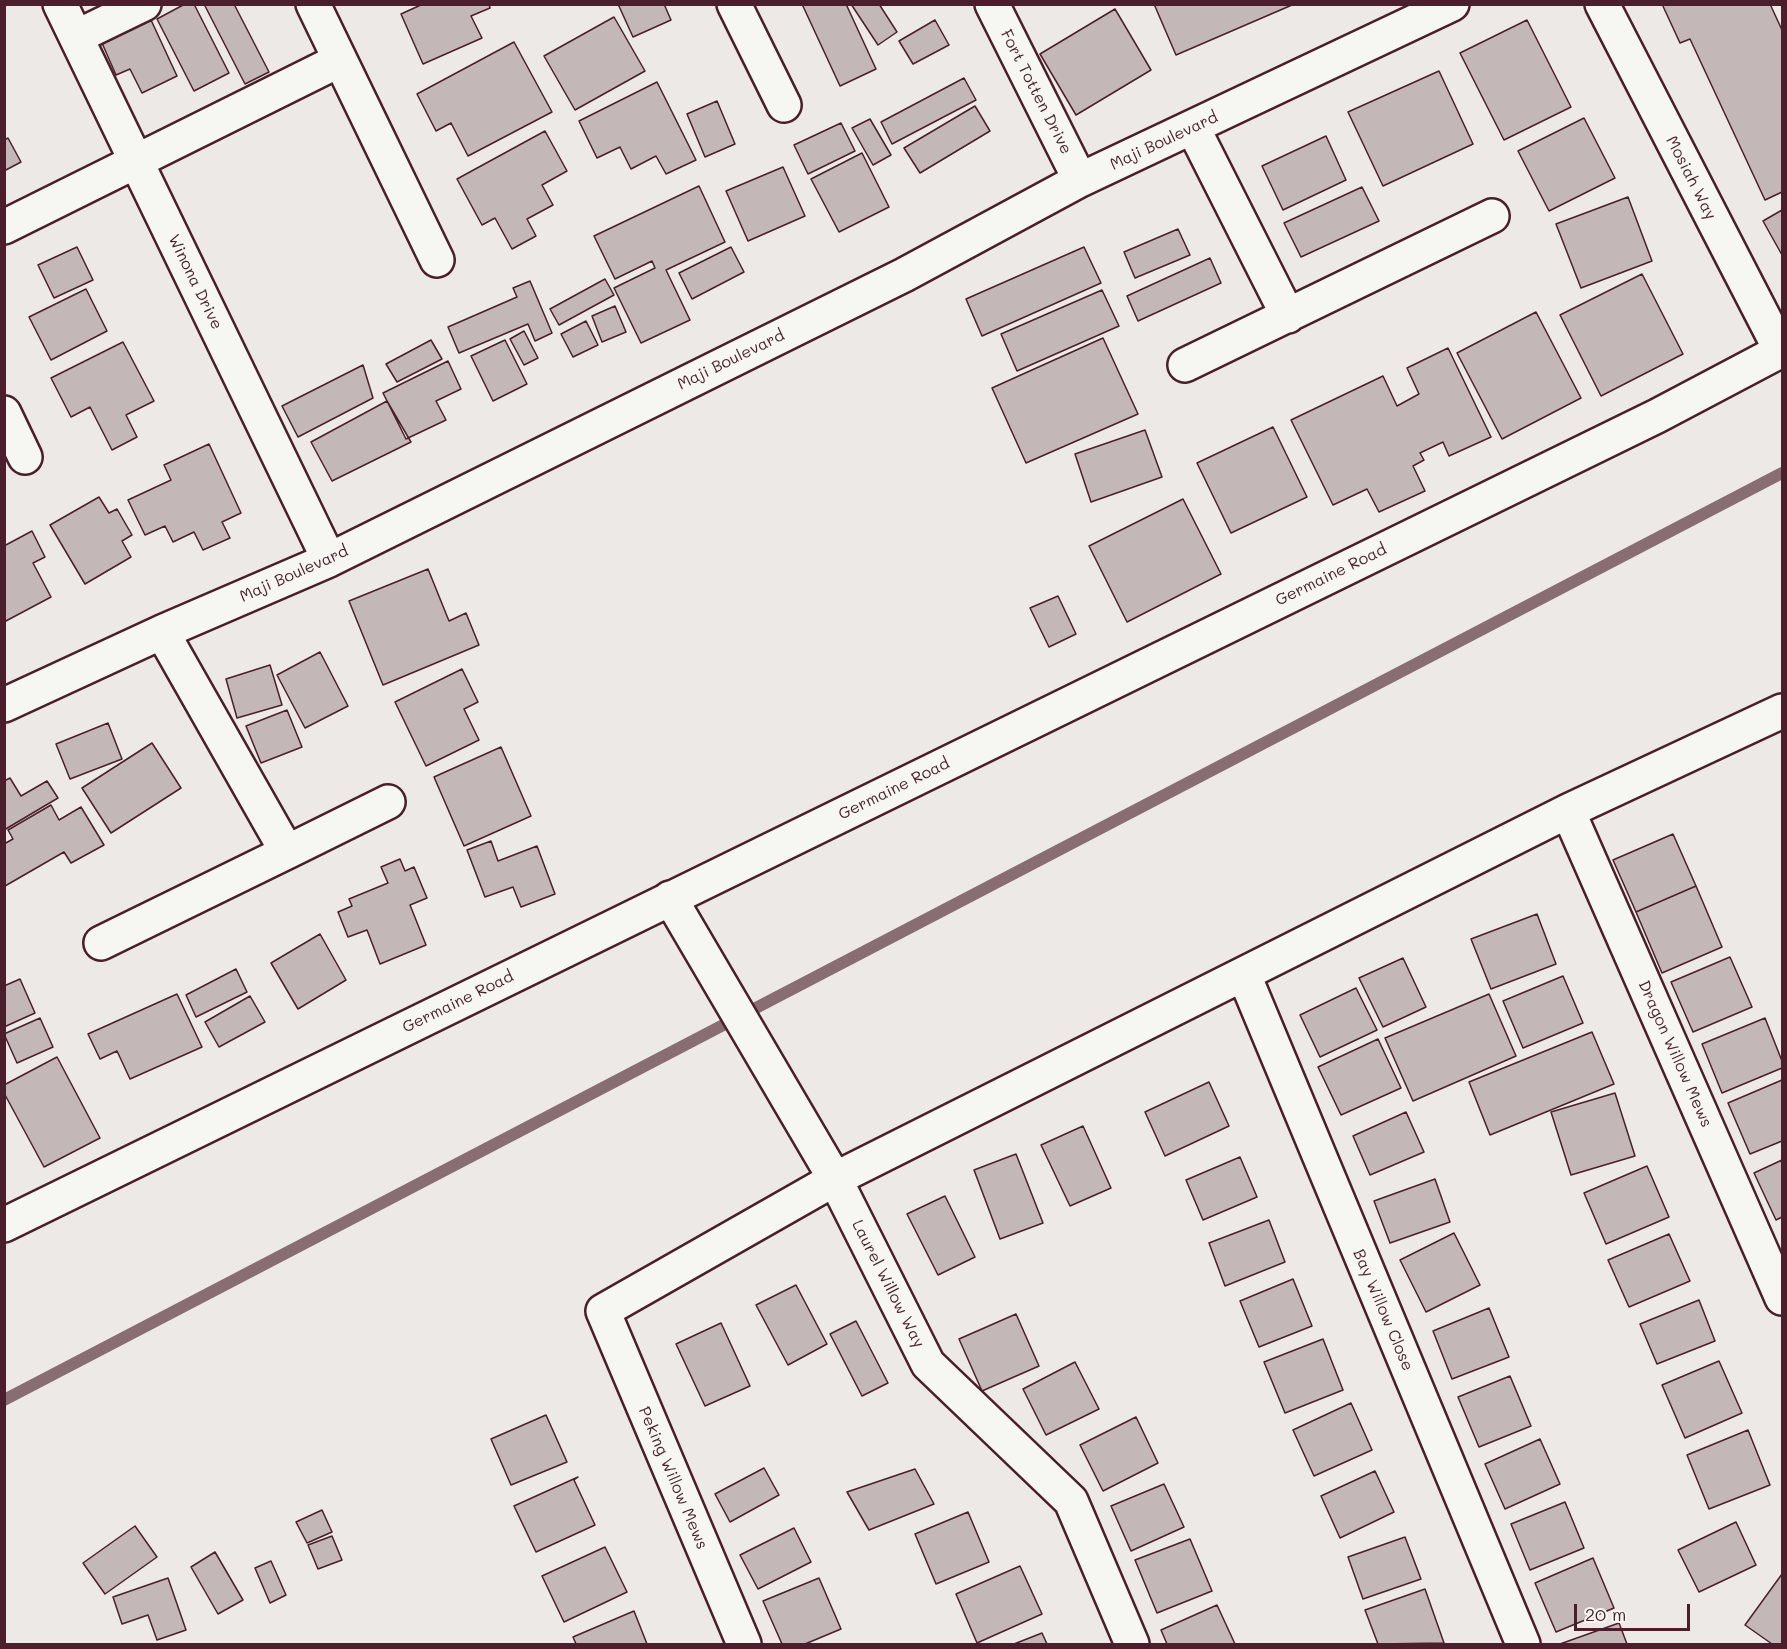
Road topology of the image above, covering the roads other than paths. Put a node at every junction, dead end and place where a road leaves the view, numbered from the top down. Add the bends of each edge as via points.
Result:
1 (60, 4) edge
2 (144, 4) edge
3 (313, 4) edge
4 (734, 4) edge
5 (992, 4) edge
6 (1452, 4) edge
7 (1602, 4) edge
8 (76, 37) junction
9 (340, 60) junction
10 (784, 105) dead end
11 (1193, 128) junction
12 (138, 162) junction
13 (1080, 180) junction
14 (1492, 216) dead end
15 (4, 227) edge
16 (437, 260) dead end
17 (1288, 316) junction
18 (1782, 350) edge
19 (1185, 365) dead end
20 (4, 412) edge
21 (25, 457) dead end
22 (329, 560) junction
23 (162, 632) junction
24 (4, 705) edge
25 (1782, 711) edge
26 (388, 802) dead end
27 (1568, 811) junction
28 (287, 852) junction
29 (670, 898) junction
30 (101, 943) dead end
31 (1244, 975) junction
32 (836, 1179) junction
33 (4, 1225) edge
34 (1782, 1298) edge
35 (744, 1644) edge
36 (1132, 1644) edge
37 (1523, 1644) edge

1 - 8 street, Winona Drive
2 - 8 street
3 - 9 street
4 - 10 street
5 - 13 street, Fort Totten Drive
6 - 11 street, Maji Boulevard
7 - 18 street, Mosiah Way
8 - 12 street, Winona Drive
9 - 12 street
9 - 16 street
11 - 13 street, Maji Boulevard
11 - 17 street
12 - 15 street
12 - 22 street, Winona Drive
13 - 22 street, Maji Boulevard via 904,275
14 - 17 street
17 - 19 street
18 - 29 street, Germaine Road via 1657,416
20 - 21 street
22 - 23 street, Maji Boulevard
23 - 24 street, Maji Boulevard
23 - 28 street
25 - 27 street
26 - 28 street
27 - 31 street
27 - 34 street, Dragon Willow Mews
28 - 30 street
29 - 32 street, Laurel Willow Way
29 - 33 street, Germaine Road
31 - 32 street
31 - 37 street, Bay Willow Close
32 - 35 street, Peking Willow Mews via 603,1311
32 - 36 street, Laurel Willow Way via 928,1364 1071,1501

